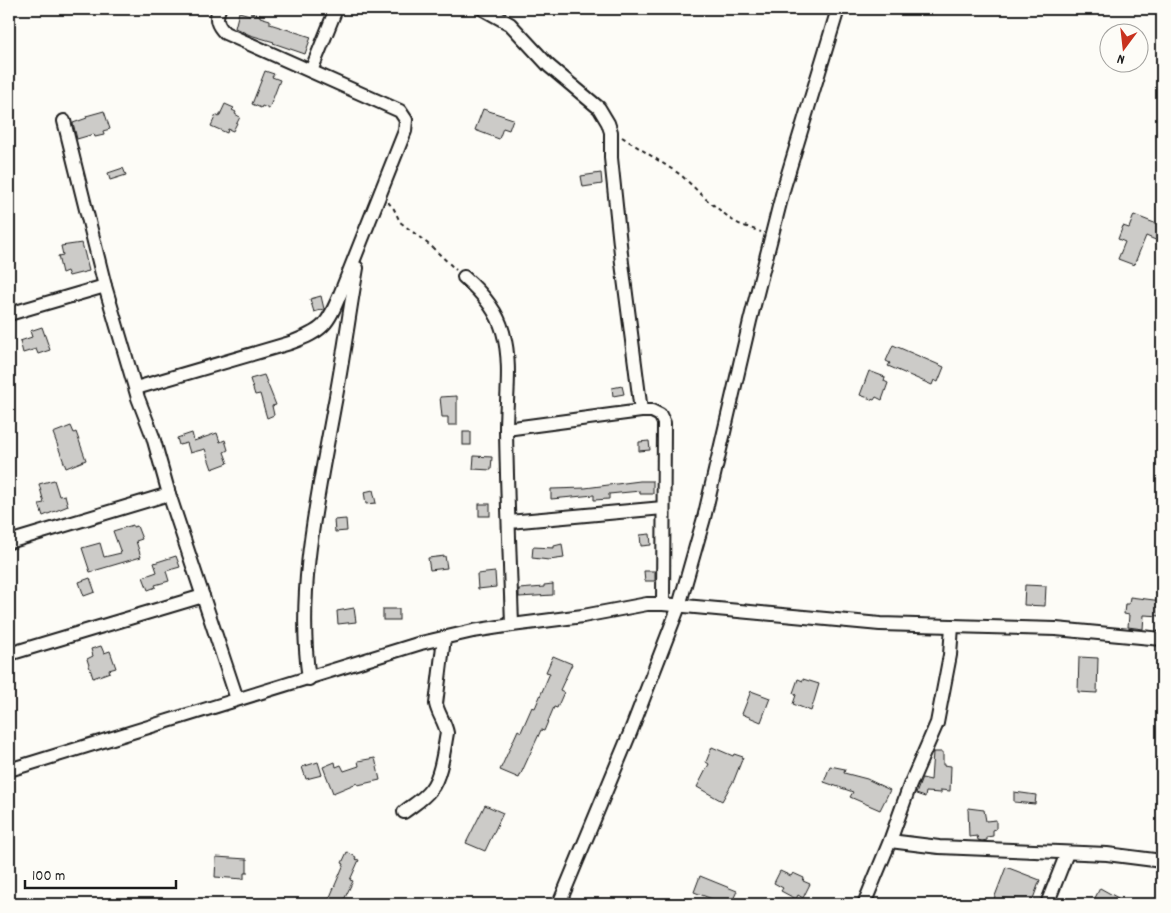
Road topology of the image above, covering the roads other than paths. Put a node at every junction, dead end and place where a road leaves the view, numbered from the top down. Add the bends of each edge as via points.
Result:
1 (219, 9) edge
2 (336, 9) edge
3 (483, 9) edge
4 (838, 9) edge
5 (310, 71) junction
6 (64, 121) dead end
7 (360, 246) junction
8 (464, 277) road end
9 (105, 286) junction
10 (9, 314) edge
11 (136, 388) junction
12 (641, 411) junction
13 (506, 429) junction
14 (169, 494) junction
15 (663, 508) junction
16 (509, 522) junction
17 (9, 542) edge
18 (203, 596) junction
19 (663, 604) junction
20 (679, 606) junction
21 (512, 625) junction
22 (952, 626) junction
23 (444, 638) junction
24 (1162, 638) edge
25 (9, 654) edge
26 (309, 679) junction
27 (237, 699) junction
28 (9, 770) edge
29 (404, 812) dead end
30 (890, 841) junction
31 (1067, 853) junction
32 (1162, 861) edge
33 (559, 904) edge
34 (864, 904) edge
35 (1047, 904) edge

1 - 5 street via 216,16 218,26 225,33
2 - 5 street
3 - 12 street via 510,24 549,66 600,108 611,132 622,262
4 - 20 street via 784,187 704,518
5 - 7 street via 400,111 406,120 405,131
6 - 9 street
7 - 11 street via 322,328 290,343
7 - 26 street via 311,535 305,635
8 - 13 street via 478,289 503,330 508,367
9 - 10 street
9 - 11 street
11 - 14 street
12 - 13 street
12 - 15 street via 660,414 664,423
13 - 16 street
14 - 17 street
14 - 18 street
15 - 16 street
15 - 19 street
16 - 21 street
18 - 25 street
18 - 27 street
19 - 20 street
19 - 21 street
20 - 22 street via 880,624
20 - 33 street
21 - 23 street
22 - 24 street via 1056,629
22 - 30 street via 937,723
23 - 26 street
23 - 29 street via 436,704 447,732 438,777 428,793
26 - 27 street
27 - 28 street
30 - 31 street via 939,847
30 - 34 street
31 - 32 street
31 - 35 street

